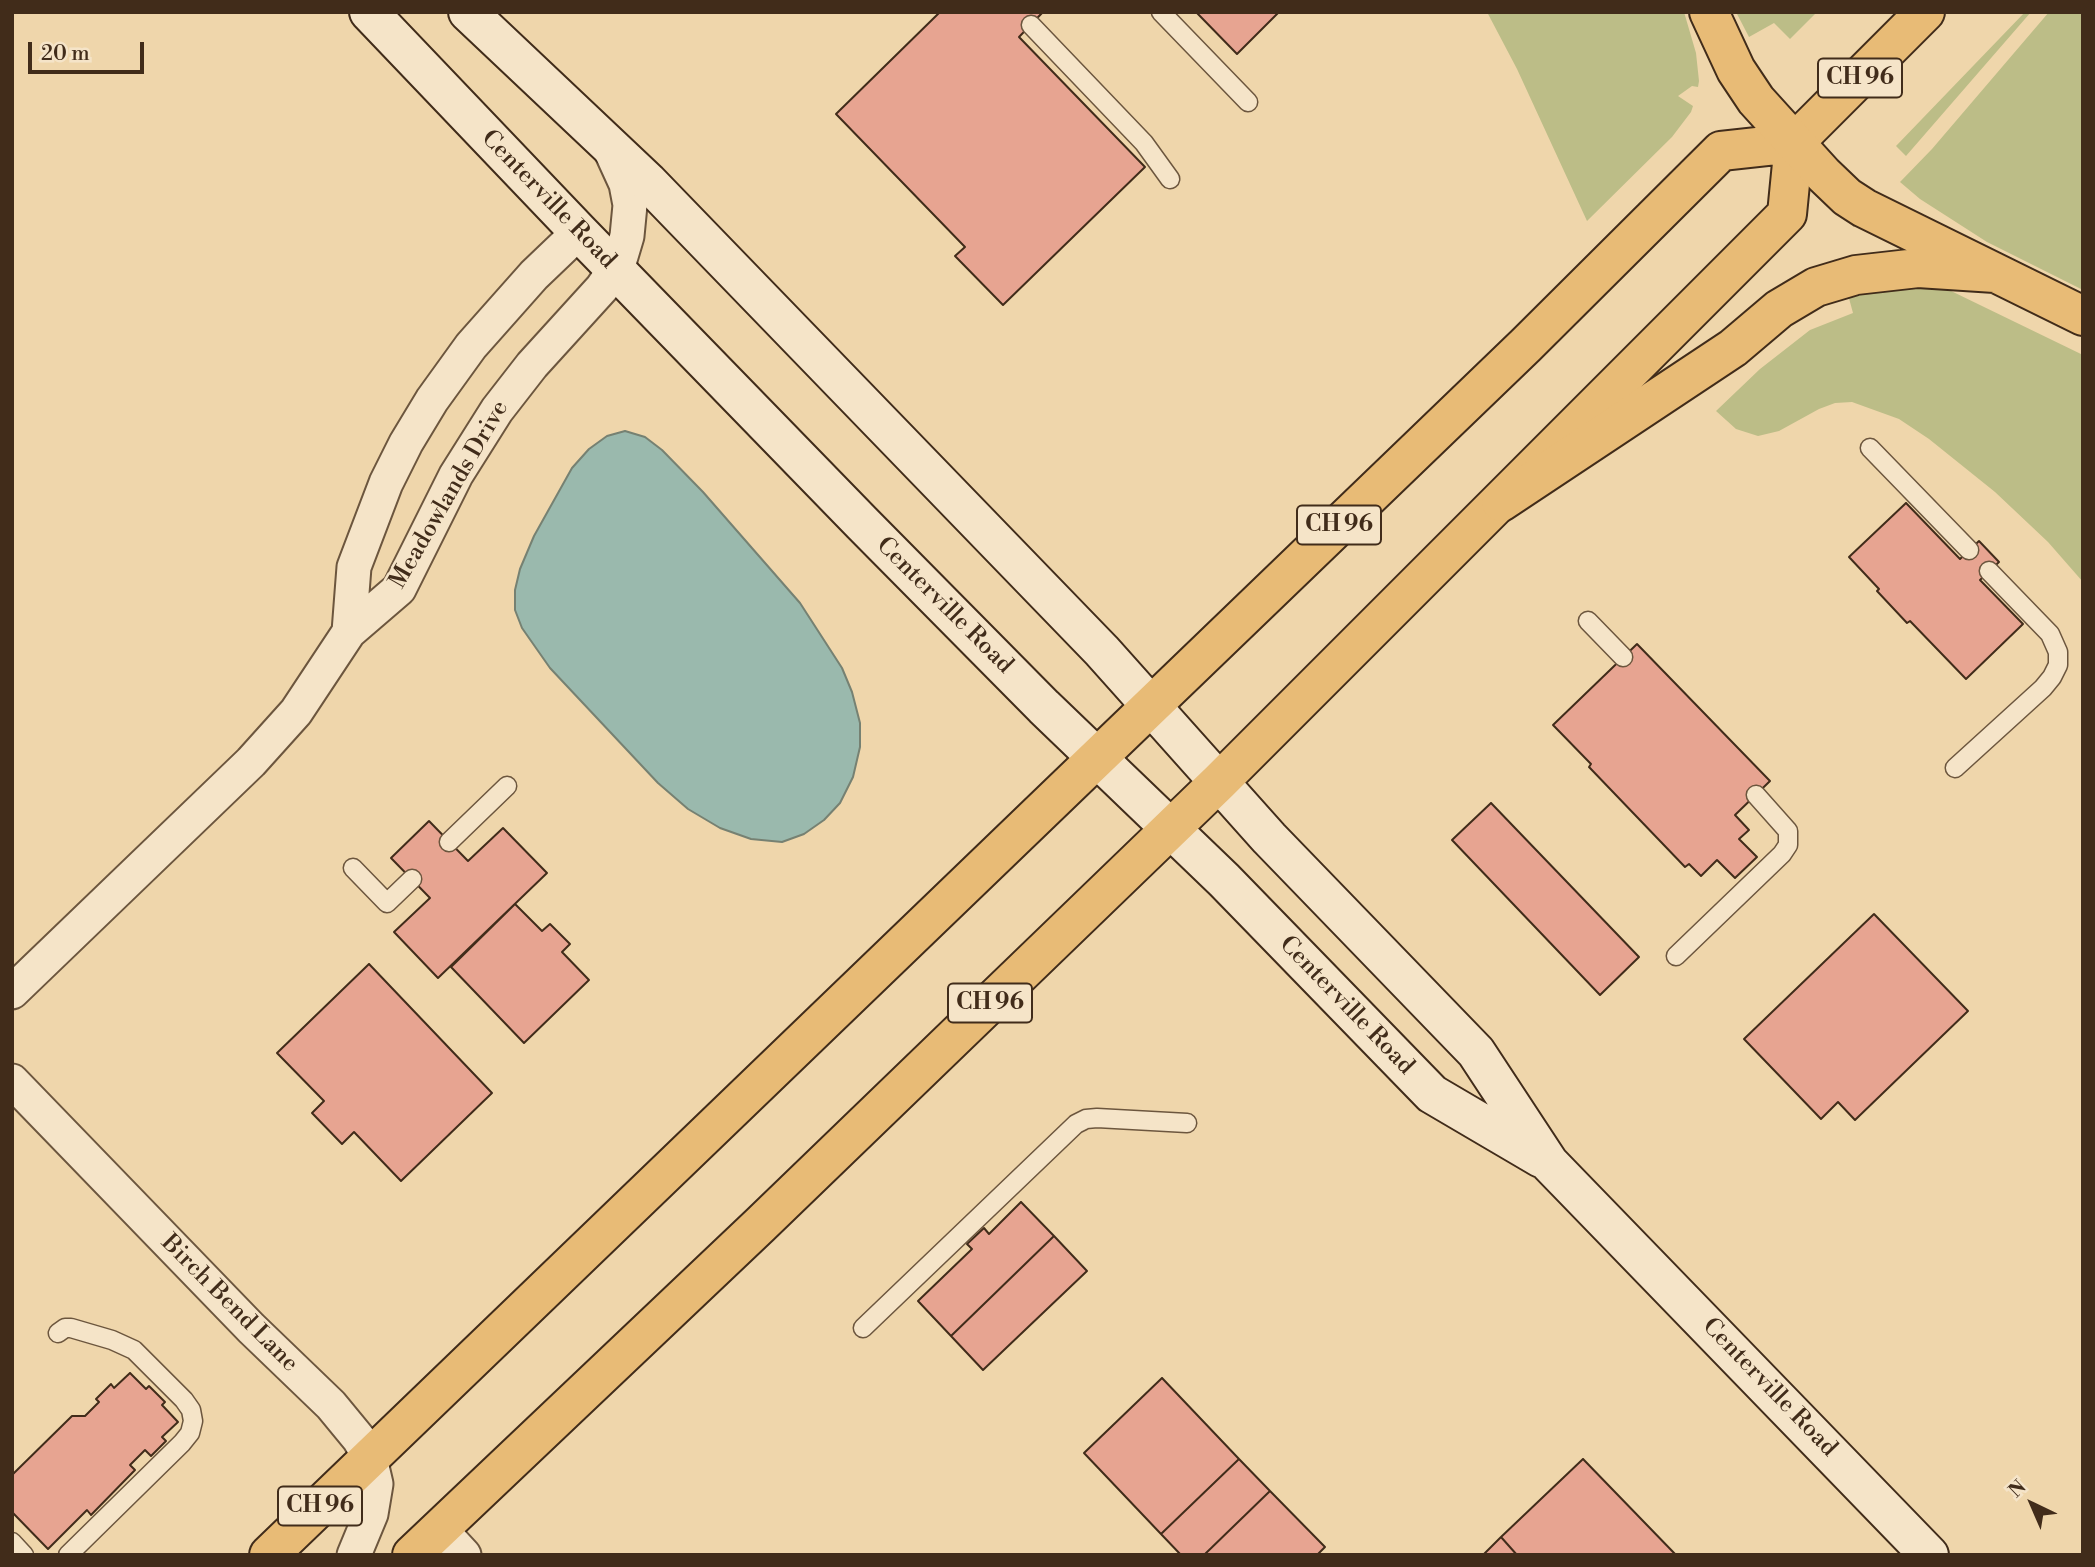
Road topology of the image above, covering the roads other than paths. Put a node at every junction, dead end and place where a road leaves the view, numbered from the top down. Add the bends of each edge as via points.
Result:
1 (369, 12) edge
2 (468, 12) edge
3 (1161, 12) edge
4 (1709, 12) edge
5 (1925, 12) edge
6 (1031, 25) dead end
7 (1248, 102) dead end
8 (600, 136) junction
9 (1794, 143) junction
10 (1170, 179) dead end
11 (579, 232) junction
12 (615, 270) junction
13 (1995, 273) junction
14 (2083, 316) edge
15 (1870, 448) dead end
16 (1501, 502) junction
17 (1969, 550) dead end
18 (1989, 571) dead end
19 (1588, 621) dead end
20 (349, 632) junction
21 (1623, 657) dead end
22 (1151, 706) junction
23 (1097, 758) junction
24 (1955, 768) dead end
25 (1219, 782) junction
26 (507, 786) dead end
27 (1756, 795) dead end
28 (1170, 829) junction
29 (449, 842) dead end
30 (353, 868) dead end
31 (411, 879) dead end
32 (1676, 956) dead end
33 (12, 992) edge
34 (12, 1081) edge
35 (1187, 1123) dead end
36 (1549, 1163) junction
37 (863, 1328) dead end
38 (58, 1333) dead end
39 (370, 1458) junction
40 (12, 1542) edge
41 (452, 1542) edge
42 (24, 1555) edge
43 (68, 1555) edge
44 (270, 1555) edge
45 (354, 1555) edge
46 (412, 1555) edge
47 (1929, 1555) edge

1 - 11 main road, Centerville Road
2 - 8 main road, Centerville Road
3 - 7 lane
4 - 9 main road via 1742,79
5 - 9 main road, CH 96
6 - 10 lane via 1144,143
8 - 12 street, Meadowlands Drive via 620,167 629,195 627,236
8 - 22 main road, Centerville Road
9 - 13 main road via 1855,203
9 - 16 main road, CH 96 via 1787,214
9 - 22 main road, CH 96 via 1721,151 1527,345
11 - 12 main road, Centerville Road
11 - 20 street, Meadowlands Drive via 471,346 406,443 354,567
12 - 20 street, Meadowlands Drive via 497,410 456,475 399,589
12 - 23 main road, Centerville Road
13 - 14 main road
13 - 16 main road via 1918,268 1856,275 1816,287 1779,309 1733,348
15 - 17 lane
16 - 25 main road, CH 96
18 - 24 lane via 2050,634 2058,665 2043,688
19 - 21 lane
20 - 33 street, Meadowlands Drive via 273,739
22 - 23 main road, CH 96
22 - 25 main road, Centerville Road
23 - 28 main road, Centerville Road
23 - 39 main road, CH 96
25 - 28 main road, CH 96
25 - 36 main road, Centerville Road via 1476,1052
26 - 29 lane
27 - 32 lane via 1788,831 1788,845
28 - 36 main road, Centerville Road via 1432,1094
28 - 41 main road, CH 96 via 760,1225
30 - 31 lane via 387,903
34 - 39 street, Birch Bend Lane via 331,1405
35 - 37 lane via 1081,1121
36 - 47 main road, Centerville Road
38 - 43 lane via 71,1328 134,1350 188,1405 193,1421 183,1443
39 - 44 main road, CH 96
39 - 45 street, Birch Bend Lane via 374,1504
40 - 42 lane
41 - 46 main road, CH 96

